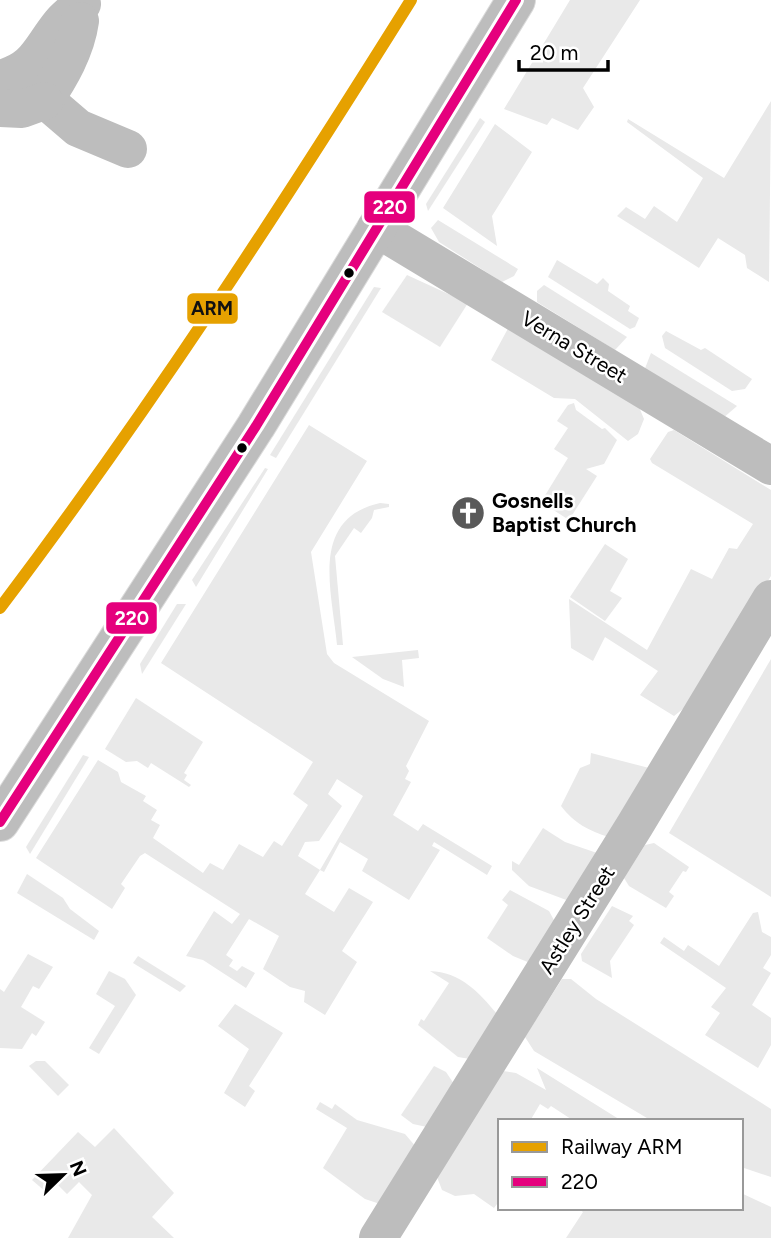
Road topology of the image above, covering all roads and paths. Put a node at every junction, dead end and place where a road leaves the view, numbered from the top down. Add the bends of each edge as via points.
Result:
1 (516, 0) edge
2 (83, 2) edge
3 (8, 76) edge
4 (44, 101) junction
5 (0, 108) edge
6 (128, 149) dead end
7 (376, 228) junction
8 (771, 466) edge
9 (771, 599) edge
10 (0, 822) edge
11 (378, 1238) edge

1 - 7 main road
2 - 3 main road via 60,24 38,57
2 - 4 main road via 78,35 60,78
3 - 4 main road
4 - 5 main road via 22,109
4 - 6 main road via 78,128
7 - 8 main road, Verna Street
7 - 10 main road via 256,426
9 - 11 main road, Astley Street

